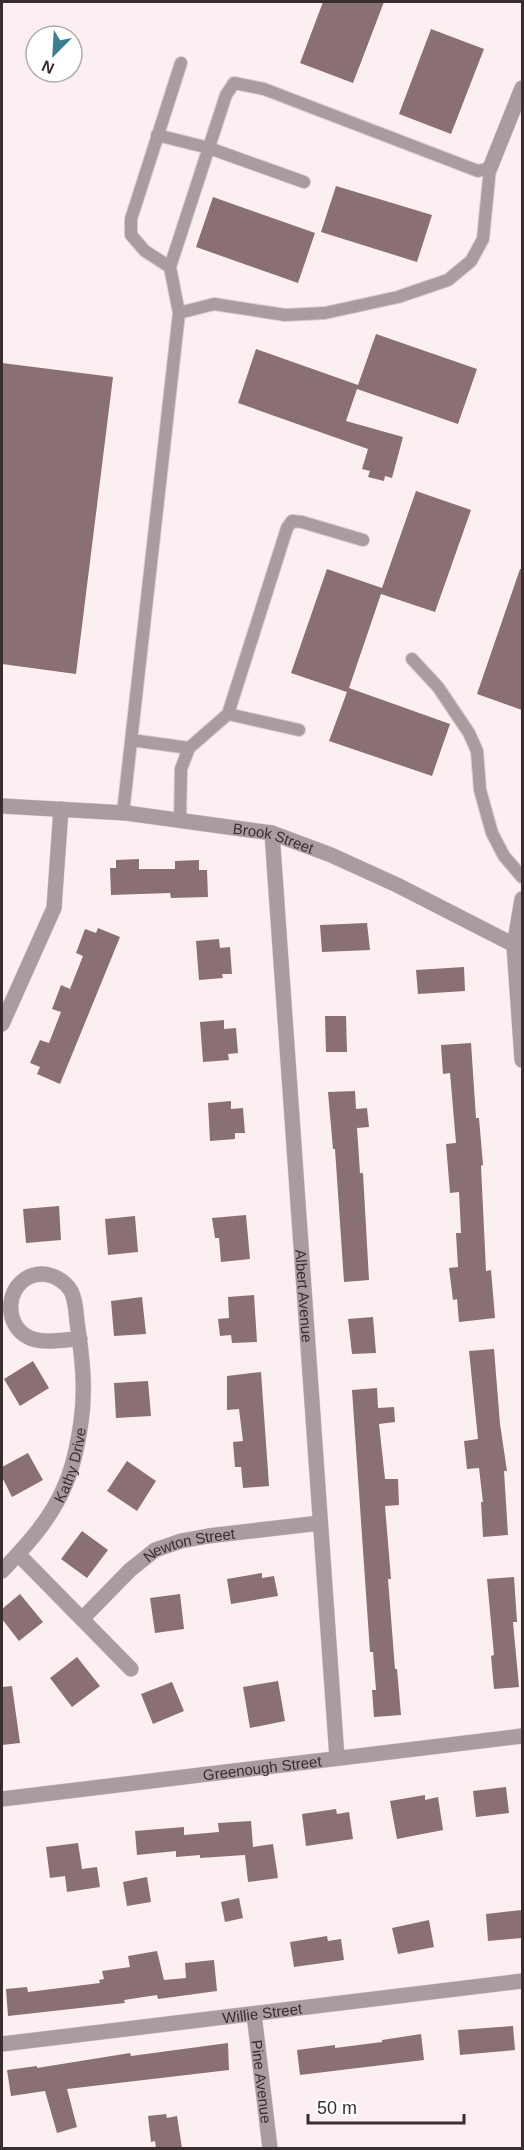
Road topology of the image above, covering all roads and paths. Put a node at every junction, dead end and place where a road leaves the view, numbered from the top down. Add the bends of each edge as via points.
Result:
1 (181, 63) dead end
2 (522, 88) edge
3 (158, 135) junction
4 (209, 148) junction
5 (490, 168) junction
6 (304, 182) dead end
7 (170, 267) junction
8 (178, 313) junction
9 (363, 540) dead end
10 (412, 659) dead end
11 (228, 714) junction
12 (299, 730) dead end
13 (131, 740) junction
14 (189, 748) junction
15 (2, 806) edge
16 (61, 809) junction
17 (123, 813) junction
18 (180, 820) junction
19 (272, 833) junction
20 (522, 877) edge
21 (522, 899) edge
22 (518, 948) edge
23 (2, 1024) edge
24 (522, 1060) edge
25 (80, 1339) junction
26 (320, 1522) junction
27 (18, 1554) junction
28 (2, 1571) edge
29 (82, 1619) junction
30 (131, 1669) dead end
31 (522, 1736) edge
32 (337, 1758) junction
33 (2, 1798) edge
34 (522, 1981) edge
35 (254, 2014) junction
36 (2, 2044) edge
37 (270, 2148) edge

1 - 3 lane
2 - 5 street
3 - 4 lane
3 - 7 lane via 131,219 131,235 145,251
4 - 5 lane via 226,95 234,83 264,89 478,171
4 - 6 lane
4 - 7 lane
5 - 8 lane via 483,240 471,261 448,280 398,297 326,313 285,315 214,304
7 - 8 lane
8 - 13 lane
9 - 11 lane via 292,521
10 - 20 lane via 438,687 469,733 477,751 480,790 492,833 504,856
11 - 12 lane
11 - 14 lane
13 - 14 lane
13 - 17 lane
14 - 18 lane via 182,769
15 - 16 street, Brook Street
16 - 17 street, Brook Street
16 - 23 street via 54,908
17 - 18 street, Brook Street
18 - 19 street, Brook Street
19 - 22 street, Brook Street via 397,885
19 - 26 street, Albert Avenue
21 - 22 street
22 - 24 street
25 - 25 street, Kathy Drive via 74,1300 64,1282 54,1276 33,1275 16,1287 9,1306 20,1332 39,1340
25 - 27 street, Kathy Drive via 82,1410 72,1465 56,1504
26 - 29 street, Newton Street via 208,1536 155,1550
26 - 32 street, Albert Avenue
27 - 28 street, Kathy Drive
27 - 29 street
29 - 30 street
31 - 32 street, Greenough Street
32 - 33 street, Greenough Street
34 - 35 street, Willie Street
35 - 36 street, Willie Street
35 - 37 street, Pine Avenue

